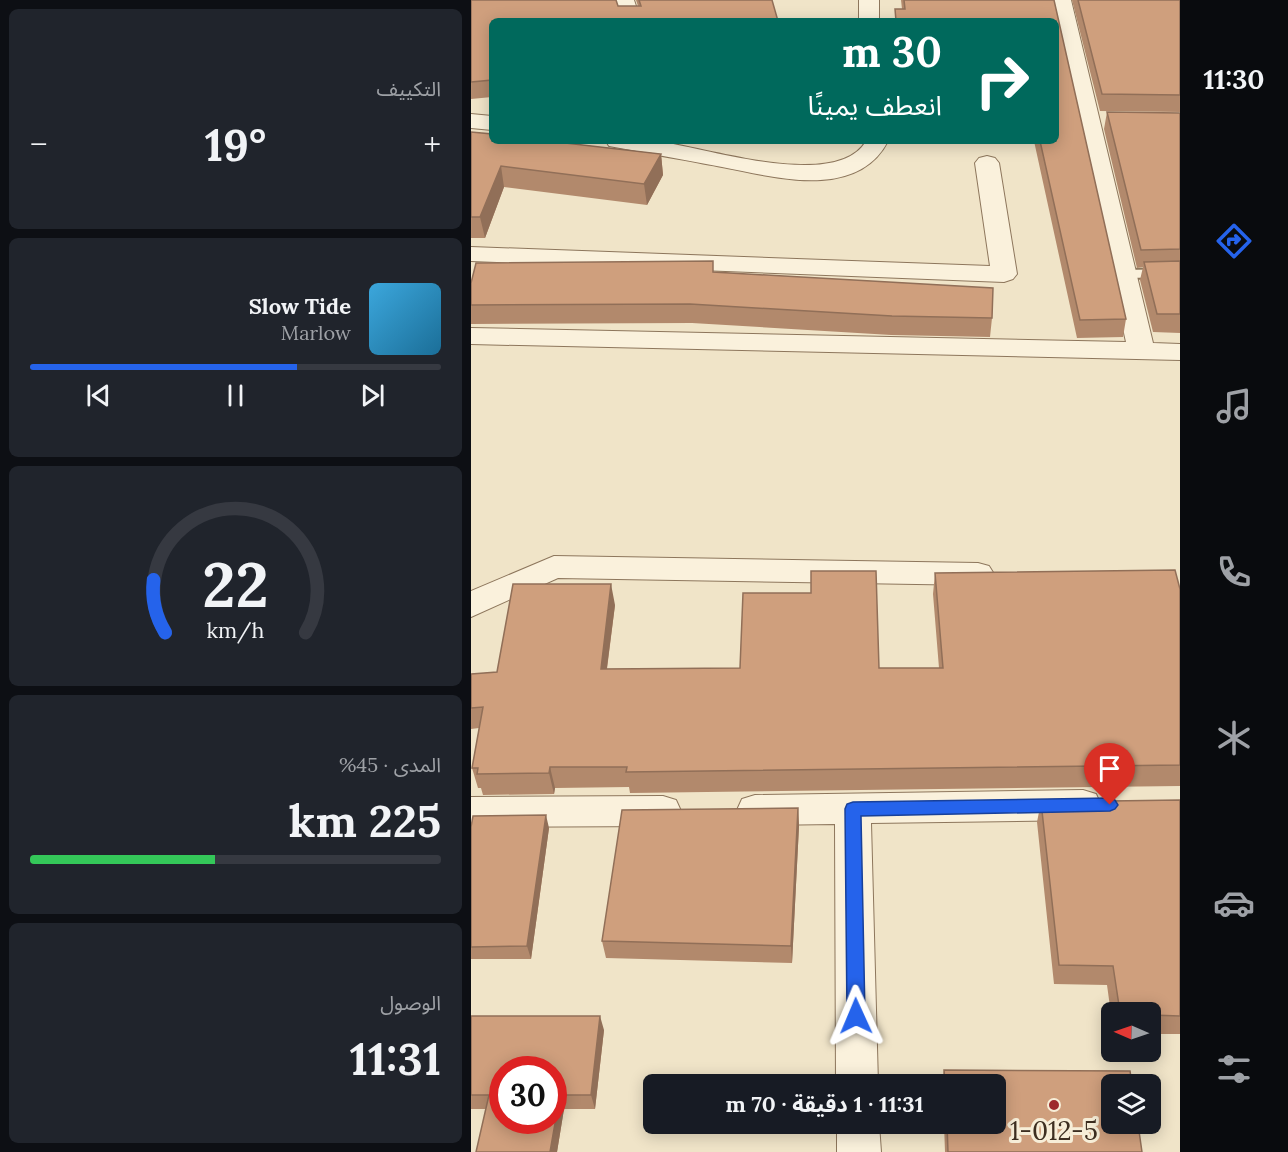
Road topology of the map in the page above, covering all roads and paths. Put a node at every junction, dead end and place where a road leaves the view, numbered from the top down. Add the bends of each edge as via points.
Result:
1 (624, 0) edge
2 (869, 0) edge
3 (1061, 0) edge
4 (630, 18) edge
5 (869, 18) edge
6 (471, 121) edge
7 (489, 123) edge
8 (649, 144) edge
9 (875, 144) edge
10 (671, 146) edge
11 (987, 163) dead end
12 (471, 254) edge
13 (1180, 273) edge
14 (1124, 274) junction
15 (471, 336) edge
16 (1142, 352) junction
17 (1180, 352) edge
18 (1003, 574) edge
19 (471, 605) edge
20 (1110, 805) edge
21 (853, 809) junction
22 (471, 812) edge
23 (857, 1074) edge
24 (858, 1134) edge
25 (859, 1152) edge

1 - 4 street
2 - 5 street
3 - 14 street via 1100,120
6 - 7 street
8 - 10 street
9 - 10 street via 872,152 841,169 813,173 772,169
11 - 12 street via 1004,274
13 - 14 lane
14 - 16 street
15 - 16 street
16 - 17 street
18 - 19 street via 553,567
20 - 21 street
21 - 22 street
21 - 23 street
24 - 25 street

